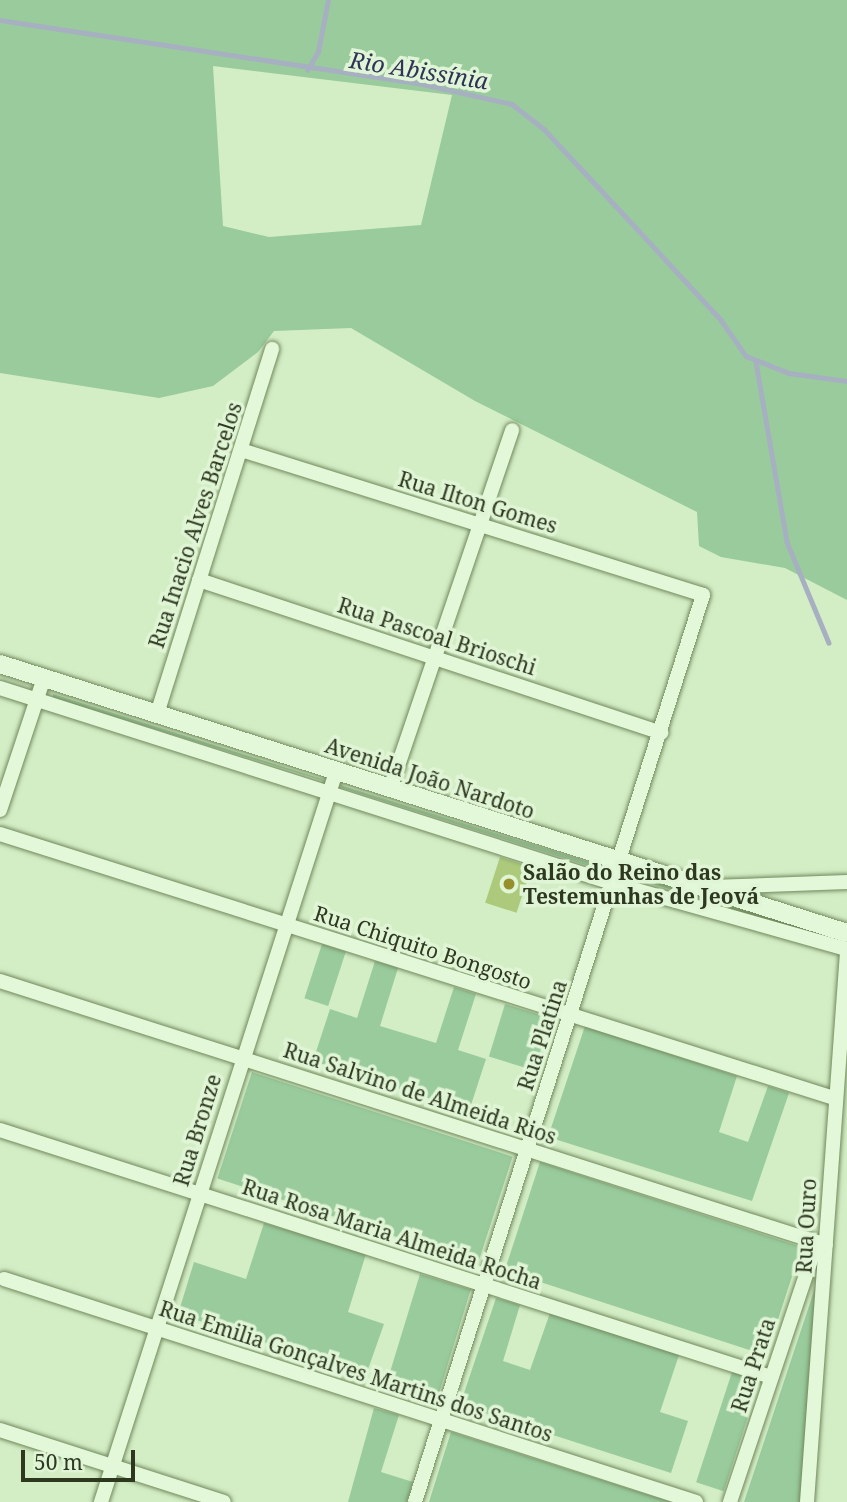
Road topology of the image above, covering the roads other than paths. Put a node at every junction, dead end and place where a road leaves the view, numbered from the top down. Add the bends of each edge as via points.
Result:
1 (272, 349) dead end
2 (512, 430) dead end
3 (240, 450) junction
4 (478, 524) junction
5 (199, 580) junction
6 (703, 595) joint
7 (432, 657) junction
8 (0, 664) edge
9 (44, 678) junction
10 (0, 688) edge
11 (36, 699) junction
12 (157, 715) junction
13 (661, 733) junction
14 (336, 772) junction
15 (390, 789) junction
16 (330, 793) junction
17 (0, 810) edge
18 (0, 834) edge
19 (622, 863) junction
20 (847, 882) edge
21 (615, 884) junction
22 (703, 887) junction
23 (288, 924) junction
24 (847, 933) edge
25 (847, 950) edge
26 (0, 981) edge
27 (569, 1017) junction
28 (241, 1058) junction
29 (834, 1098) junction
30 (0, 1130) edge
31 (528, 1151) junction
32 (200, 1195) junction
33 (822, 1244) junction
34 (4, 1279) dead end
35 (485, 1286) junction
36 (157, 1328) junction
37 (771, 1377) junction
38 (441, 1422) junction
39 (0, 1430) edge
40 (113, 1468) junction
41 (101, 1502) edge
42 (224, 1502) edge
43 (415, 1502) edge
44 (696, 1502) edge
45 (730, 1502) edge
46 (807, 1502) edge

1 - 3 street, Rua Inacio Alves Barcelos
2 - 4 street
3 - 4 street, Rua Ilton Gomes
3 - 5 street, Rua Inacio Alves Barcelos
4 - 6 street, Rua Ilton Gomes
4 - 7 street
5 - 7 street, Rua Pascoal Brioschi
5 - 12 street, Rua Inacio Alves Barcelos
6 - 13 street, Rua Platina
7 - 13 street, Rua Pascoal Brioschi
7 - 15 street
8 - 9 street, Avenida João Nardoto
9 - 11 street
9 - 12 street, Avenida João Nardoto
10 - 11 street
11 - 16 street
11 - 17 street
12 - 14 street, Avenida João Nardoto
13 - 19 street, Rua Platina
14 - 15 street, Avenida João Nardoto
14 - 16 street, Rua Bronze
15 - 19 street, Avenida João Nardoto
16 - 21 street
16 - 23 street, Rua Bronze
18 - 23 street, Rua Chiquito Bongosto
19 - 21 street, Rua Platina
19 - 22 street, Avenida João Nardoto
20 - 22 street
21 - 25 street
21 - 27 street, Rua Platina
22 - 24 street, Avenida João Nardoto
23 - 27 street, Rua Chiquito Bongosto
23 - 28 street, Rua Bronze
25 - 29 street, Rua Ouro
26 - 28 street, Rua Salvino de Almeida Rios
27 - 29 street, Rua Chiquito Bongosto
27 - 31 street, Rua Platina
28 - 31 street, Rua Salvino de Almeida Rios
28 - 32 street, Rua Bronze
29 - 33 street, Rua Ouro
30 - 32 street, Rua Rosa Maria Almeida Rocha
31 - 33 street, Rua Salvino de Almeida Rios
31 - 35 street, Rua Platina
32 - 35 street, Rua Rosa Maria Almeida Rocha
32 - 36 street, Rua Bronze
33 - 37 street, Rua Prata
33 - 46 street, Rua Ouro
34 - 36 street, Rua Emilia Gonçalves Martins dos Santos
35 - 37 street, Rua Rosa Maria Almeida Rocha
35 - 38 street, Rua Platina
36 - 38 street, Rua Emilia Gonçalves Martins dos Santos
36 - 40 street, Rua Bronze
37 - 45 street, Rua Prata
38 - 43 street, Rua Platina
38 - 44 street, Rua Emilia Gonçalves Martins dos Santos
39 - 40 street
40 - 41 street, Rua Bronze
40 - 42 street

